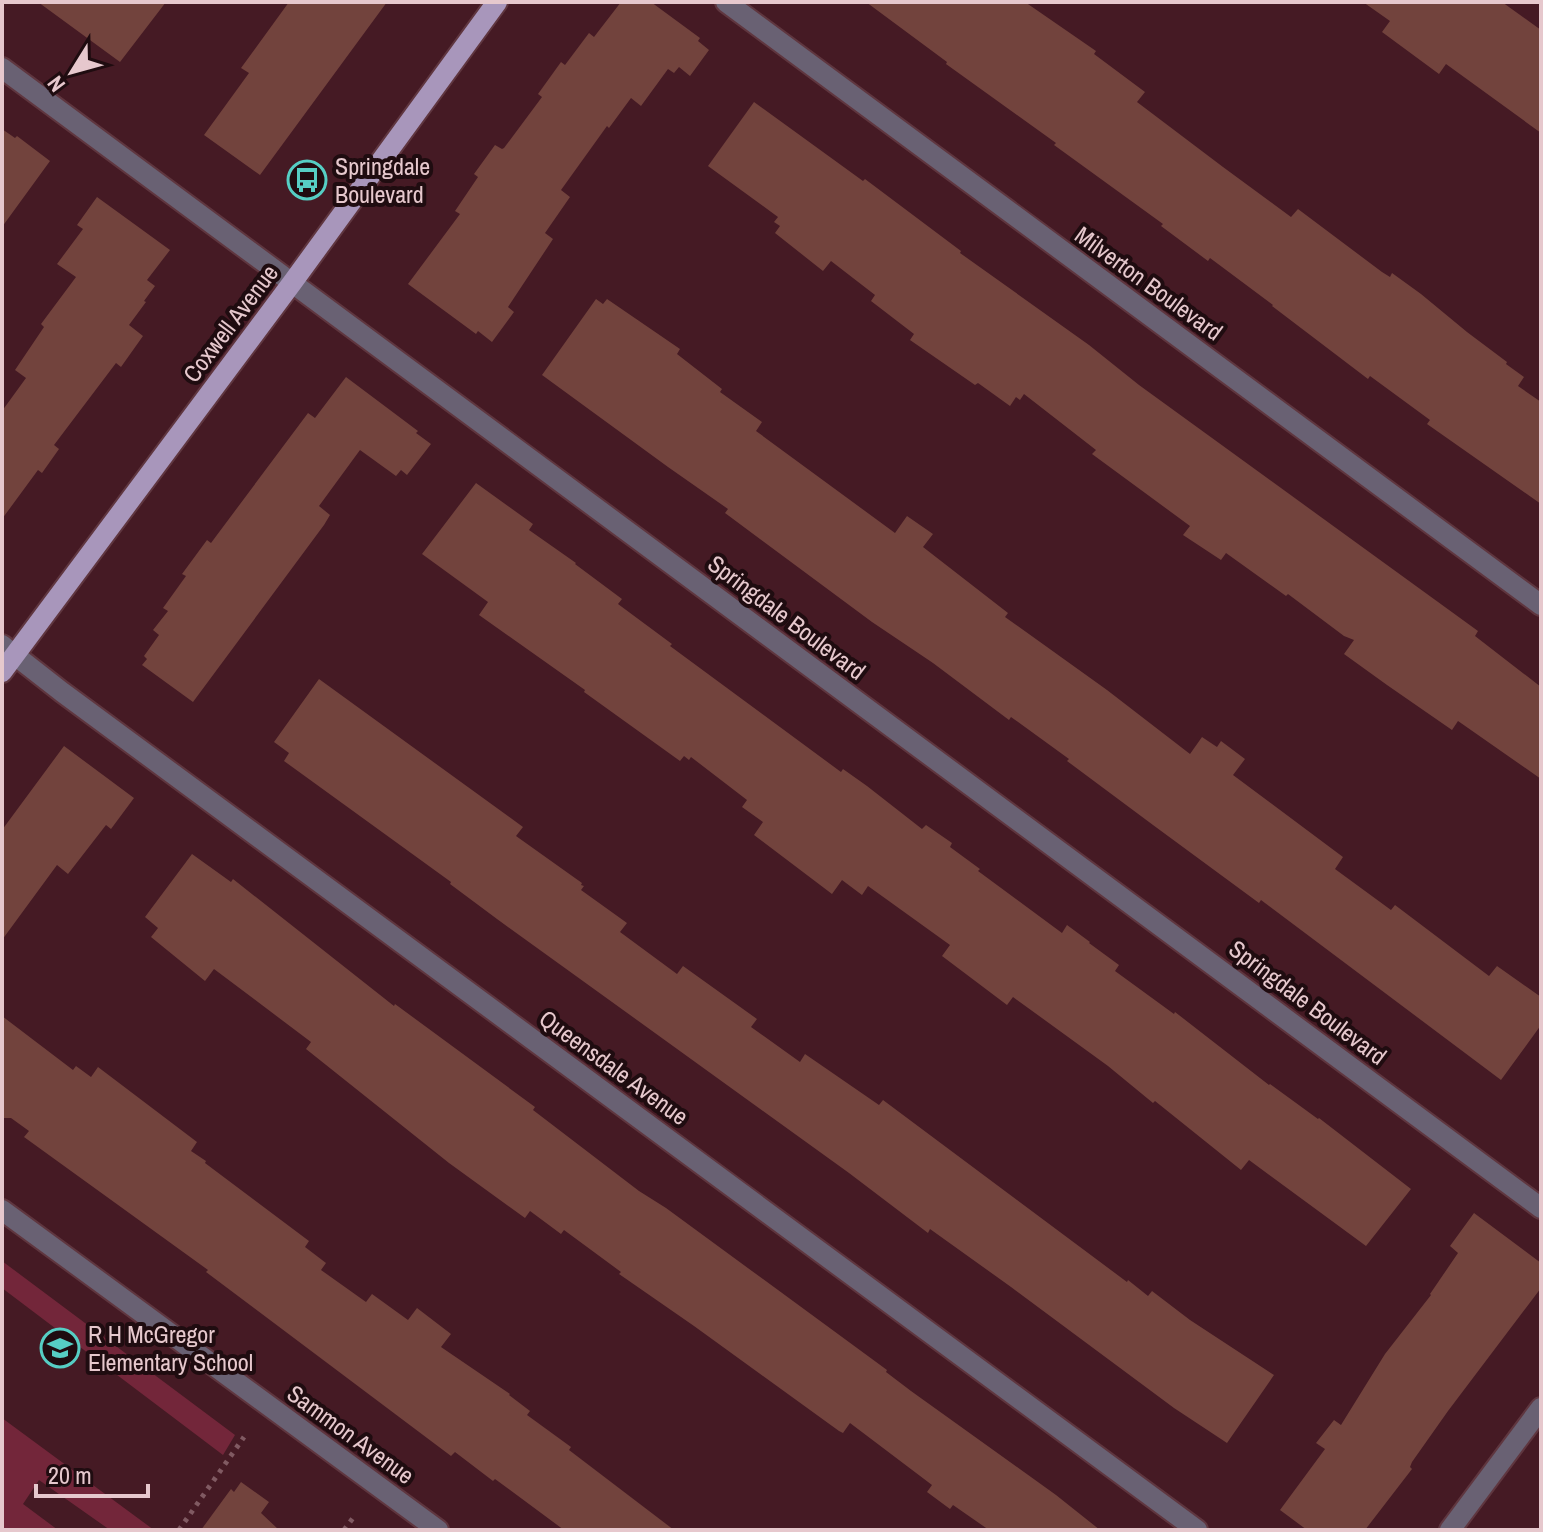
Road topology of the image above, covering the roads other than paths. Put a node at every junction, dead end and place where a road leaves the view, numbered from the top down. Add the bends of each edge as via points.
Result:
1 (497, 2) edge
2 (726, 2) edge
3 (2, 68) edge
4 (292, 283) junction
5 (1541, 605) edge
6 (8, 650) edge
7 (2, 672) edge
8 (1541, 1208) edge
9 (2, 1210) edge
10 (1541, 1408) edge
11 (438, 1530) edge
12 (1197, 1530) edge
13 (1450, 1530) edge

1 - 4 main road, Coxwell Avenue
2 - 5 street, Milverton Boulevard
3 - 4 street, Springdale Boulevard
4 - 6 main road, Coxwell Avenue
4 - 8 street, Springdale Boulevard
6 - 7 main road, Coxwell Avenue
6 - 12 street, Queensdale Avenue
9 - 11 street, Sammon Avenue
10 - 13 street

